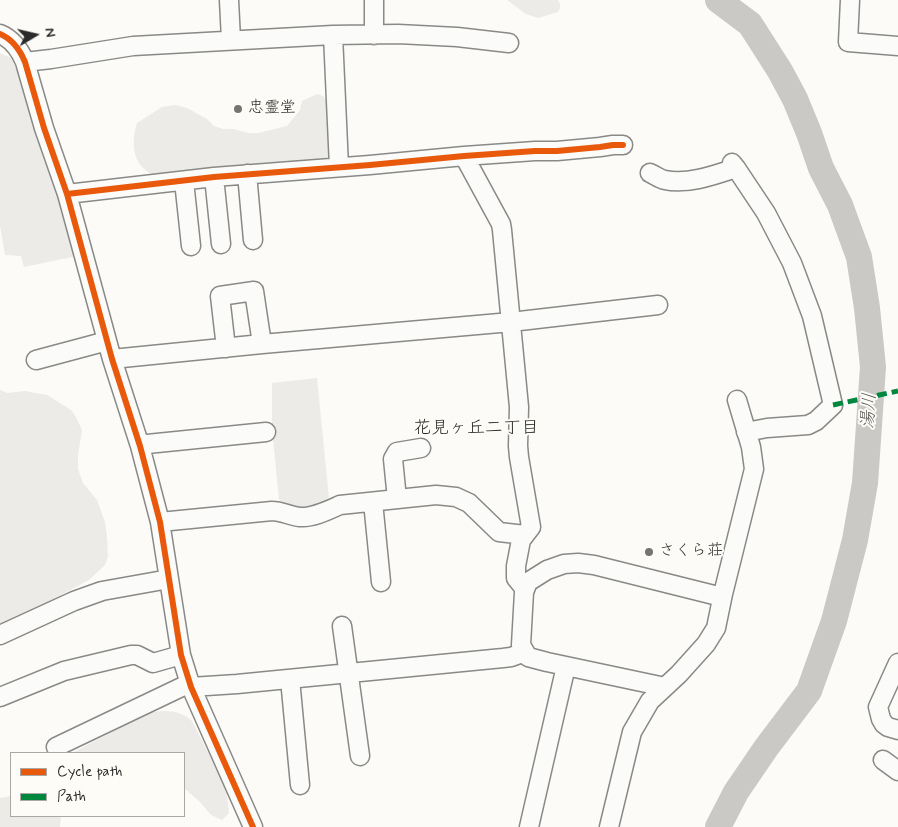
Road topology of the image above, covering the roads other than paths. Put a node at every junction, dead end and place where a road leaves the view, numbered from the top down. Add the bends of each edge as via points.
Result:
1 (229, 0) edge
2 (374, 0) edge
3 (850, 0) edge
4 (0, 34) edge
5 (333, 34) junction
6 (374, 35) junction
7 (231, 40) junction
8 (509, 43) dead end
9 (898, 46) edge
10 (25, 62) junction
11 (623, 146) dead end
12 (464, 156) junction
13 (339, 168) junction
14 (650, 173) dead end
15 (247, 174) junction
16 (214, 177) junction
17 (184, 181) junction
18 (67, 194) junction
19 (253, 240) dead end
20 (221, 244) dead end
21 (191, 246) dead end
22 (658, 305) dead end
23 (510, 322) junction
24 (107, 341) junction
25 (262, 344) junction
26 (226, 348) junction
27 (112, 359) junction
28 (36, 360) dead end
29 (737, 400) dead end
30 (266, 432) dead end
31 (746, 432) junction
32 (140, 446) junction
33 (421, 448) dead end
34 (397, 499) junction
35 (373, 502) junction
36 (160, 522) junction
37 (525, 535) junction
38 (169, 579) junction
39 (381, 582) dead end
40 (525, 589) junction
41 (722, 597) junction
42 (342, 626) dead end
43 (0, 635) edge
44 (525, 652) junction
45 (182, 656) junction
46 (898, 663) edge
47 (566, 666) junction
48 (349, 673) junction
49 (290, 679) junction
50 (191, 685) junction
51 (665, 687) junction
52 (0, 696) edge
53 (898, 730) edge
54 (56, 747) dead end
55 (360, 756) dead end
56 (882, 760) dead end
57 (898, 771) edge
58 (300, 785) dead end
59 (253, 827) edge
60 (530, 827) edge
61 (609, 827) edge

1 - 7 street
2 - 6 street
3 - 9 street via 848,42
4 - 10 street via 12,42
5 - 6 street
5 - 7 street
5 - 13 street
6 - 8 street via 457,37
7 - 10 street via 133,46
10 - 18 street
11 - 12 street
12 - 13 street
12 - 23 street via 501,224
13 - 15 street
14 - 31 street via 676,182 720,174 734,166 766,213 792,263 812,316 833,405 808,425
15 - 16 street
15 - 19 street
16 - 17 street
16 - 20 street
17 - 18 street
17 - 21 street
18 - 24 street
22 - 23 street
23 - 25 street
23 - 37 street via 519,407 519,457 531,527
24 - 27 street
24 - 28 street
25 - 26 street
25 - 26 street via 254,291 220,296
26 - 27 street
27 - 32 street
29 - 31 street
30 - 32 street
31 - 41 street via 754,469
32 - 36 street
33 - 34 street via 397,452 393,459
34 - 35 street
34 - 37 street via 436,495 456,497 469,503 499,532
35 - 36 street via 340,505 305,516 272,511
35 - 39 street
36 - 38 street
37 - 40 street via 516,566 516,578
38 - 43 street via 102,591
38 - 45 street
40 - 41 street via 528,582 548,570 578,563
40 - 44 street via 521,645
41 - 51 street via 716,628 706,644
42 - 48 street
44 - 47 street via 528,657
44 - 48 street via 510,658
45 - 50 street
45 - 52 street via 153,663 130,655 64,671
46 - 53 street via 878,708 884,724
47 - 51 street
47 - 60 street
48 - 49 street
48 - 55 street
49 - 50 street
49 - 58 street
50 - 54 street
50 - 59 street
51 - 61 street via 650,701 632,732
56 - 57 street

